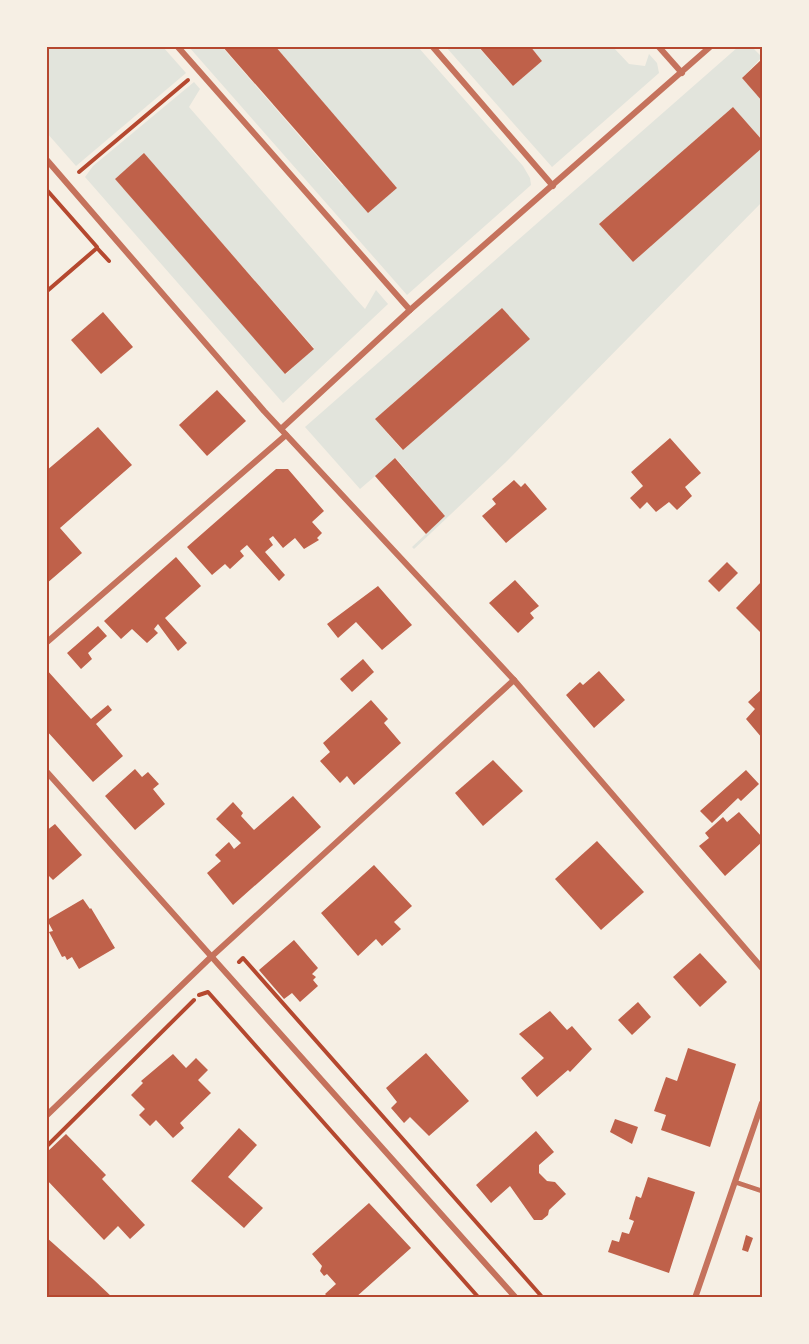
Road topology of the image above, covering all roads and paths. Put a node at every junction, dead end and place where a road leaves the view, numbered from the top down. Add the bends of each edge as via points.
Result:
1 (177, 46) edge
2 (432, 46) edge
3 (658, 46) edge
4 (711, 46) edge
5 (198, 71) junction
6 (682, 74) junction
7 (46, 159) edge
8 (67, 182) junction
9 (553, 186) junction
10 (46, 189) edge
11 (97, 248) dead end
12 (76, 266) dead end
13 (46, 292) edge
14 (410, 310) junction
15 (281, 429) junction
16 (286, 435) junction
17 (46, 643) edge
18 (514, 680) junction
19 (46, 771) edge
20 (211, 957) junction
21 (762, 968) edge
22 (226, 974) junction
23 (208, 992) junction
24 (762, 1103) edge
25 (46, 1116) edge
26 (46, 1147) edge
27 (735, 1182) junction
28 (762, 1191) edge
29 (479, 1298) edge
30 (516, 1298) edge
31 (543, 1298) edge
32 (695, 1298) edge

1 - 5 street
2 - 9 street
3 - 6 street
4 - 6 street
5 - 8 path
5 - 14 street
6 - 9 street
7 - 8 street
8 - 15 street
9 - 14 street
10 - 11 path
12 - 13 path
14 - 15 street
15 - 16 street
16 - 17 street
16 - 18 street
18 - 20 street
18 - 21 street
19 - 20 street
20 - 22 street
20 - 25 street
22 - 23 path
22 - 30 street
22 - 31 path via 243,958
23 - 26 path via 202,992
23 - 29 path
24 - 27 street
27 - 28 lane
27 - 32 street

